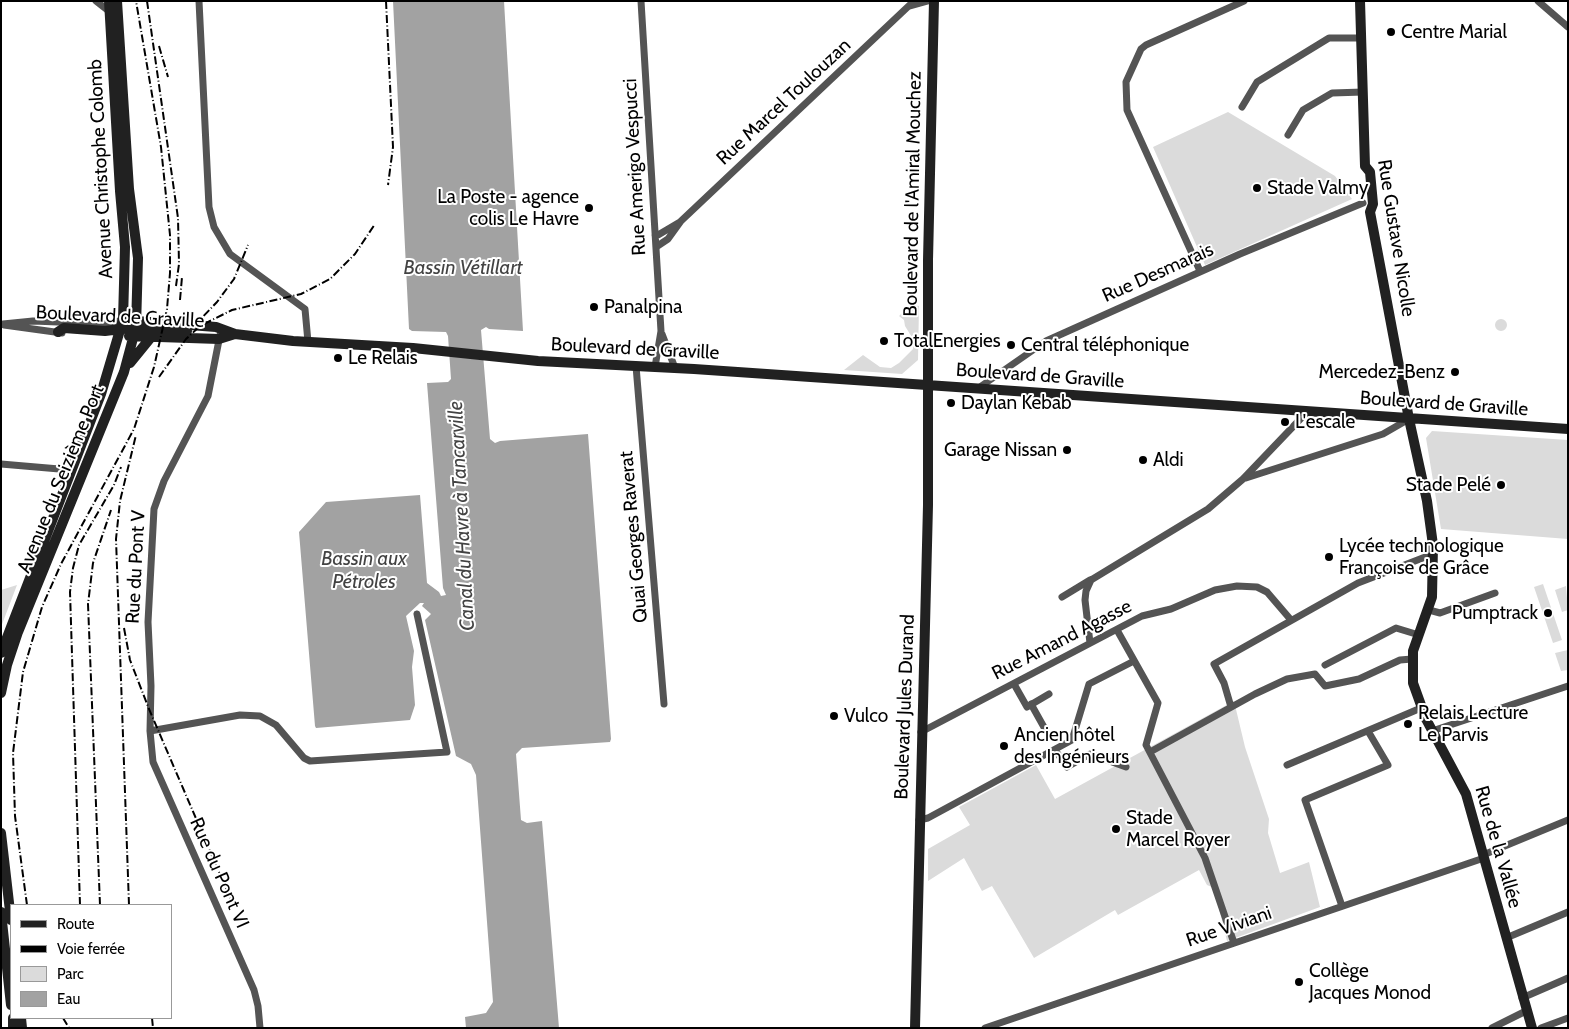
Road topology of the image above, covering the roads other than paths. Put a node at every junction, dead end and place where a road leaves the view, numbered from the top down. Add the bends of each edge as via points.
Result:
1 (96, 1) edge
2 (109, 1) edge
3 (117, 1) edge
4 (199, 1) edge
5 (642, 1) edge
6 (928, 1) edge
7 (934, 1) edge
8 (1244, 1) edge
9 (1360, 1) edge
10 (1538, 1) edge
11 (910, 3) edge
12 (110, 13) junction
13 (1568, 27) edge
14 (1362, 38) junction
15 (1363, 92) junction
16 (1242, 107) dead end
17 (1288, 135) dead end
18 (1363, 203) dead end
19 (681, 221) junction
20 (655, 235) junction
21 (656, 248) junction
22 (1200, 271) junction
23 (2, 324) edge
24 (129, 328) junction
25 (661, 331) junction
26 (58, 332) joint
27 (220, 334) junction
28 (152, 336) junction
29 (308, 342) junction
30 (636, 366) junction
31 (655, 367) junction
32 (675, 368) junction
33 (124, 372) junction
34 (928, 387) junction
35 (976, 389) junction
36 (1307, 412) junction
37 (1409, 419) junction
38 (99, 428) junction
39 (1568, 429) edge
40 (1, 464) edge
41 (71, 470) junction
42 (1243, 479) junction
43 (1433, 554) junction
44 (1091, 580) junction
45 (1495, 593) dead end
46 (1062, 597) dead end
47 (1429, 610) junction
48 (418, 614) dead end
49 (1291, 620) junction
50 (1117, 630) junction
51 (1418, 635) junction
52 (1090, 644) junction
53 (1, 653) edge
54 (1412, 659) junction
55 (1134, 661) junction
56 (1325, 665) dead end
57 (1014, 684) junction
58 (1568, 686) edge
59 (1, 693) edge
60 (1048, 694) dead end
61 (664, 704) dead end
62 (1031, 704) junction
63 (1232, 707) junction
64 (1421, 708) junction
65 (1045, 729) dead end
66 (1368, 730) junction
67 (150, 731) junction
68 (1432, 731) junction
69 (922, 732) junction
70 (1055, 750) junction
71 (1150, 752) junction
72 (1287, 765) dead end
73 (1126, 767) dead end
74 (919, 820) junction
75 (1568, 820) edge
76 (1, 833) edge
77 (1484, 857) junction
78 (1342, 906) junction
79 (10, 911) edge
80 (1, 912) edge
81 (1568, 912) edge
82 (1506, 938) junction
83 (1234, 943) junction
84 (1568, 978) edge
85 (10, 990) edge
86 (1522, 998) junction
87 (1526, 1011) junction
88 (1568, 1018) edge
89 (260, 1028) edge
90 (915, 1028) edge
91 (985, 1028) edge
92 (1492, 1028) edge
93 (1532, 1028) edge
94 (1540, 1028) edge

1 - 12 street
2 - 12 main road, Avenue Christophe Colomb
3 - 24 main road via 129,189 138,258
4 - 29 street via 209,207 214,227 230,254 305,309
5 - 20 street, Rue Amerigo Vespucci
6 - 11 street, Rue Marcel Toulouzan
7 - 34 main road, Boulevard de l'Amiral Mouchez
8 - 22 street via 1141,48 1126,82 1127,110
9 - 14 main road, Rue Gustave Nicolle
10 - 13 street
11 - 19 street, Rue Marcel Toulouzan
12 - 24 main road, Avenue Christophe Colomb
14 - 15 main road, Rue Gustave Nicolle
14 - 16 street via 1329,38 1257,82
15 - 17 street via 1332,93 1303,110
15 - 37 main road, Rue Gustave Nicolle via 1365,166 1370,172 1371,214
18 - 22 street, Rue Desmarais
19 - 20 street, Rue Marcel Toulouzan
19 - 21 street, Rue Marcel Toulouzan via 668,239
20 - 21 street, Rue Amerigo Vespucci
21 - 25 street, Rue Amerigo Vespucci
22 - 35 street, Rue Desmarais via 1046,341
23 - 24 street, Boulevard de Graville via 33,320
23 - 26 street, Boulevard de Graville
24 - 26 main road via 64,328
24 - 27 main road, Boulevard de Graville
24 - 28 main road, Boulevard de Graville
24 - 33 main road, Avenue du Seizième Port
24 - 38 main road via 104,402
24 - 41 main road, Avenue du Seizième Port
25 - 31 street, Rue Amerigo Vespucci
25 - 32 street, Rue Amerigo Vespucci
27 - 28 main road, Boulevard de Graville
27 - 29 main road, Boulevard de Graville
27 - 67 street, Rue du Pont V via 208,396 164,481 154,508 148,622
28 - 33 main road
29 - 30 main road, Boulevard de Graville
30 - 31 main road, Boulevard de Graville
30 - 61 street, Quai Georges Raverat
31 - 32 main road, Boulevard de Graville
32 - 34 main road, Boulevard de Graville
33 - 38 main road, Avenue du Seizième Port
34 - 35 main road, Boulevard de Graville
34 - 69 main road, Boulevard Jules Durand
35 - 36 main road, Boulevard de Graville
36 - 37 main road, Boulevard de Graville
36 - 42 street
37 - 39 main road, Boulevard de Graville
37 - 42 street via 1383,434
37 - 43 main road, Rue de la Vallée via 1427,502
38 - 59 main road, Avenue du Seizième Port via 18,632
40 - 41 street
41 - 53 main road, Avenue du Seizième Port
42 - 44 street via 1208,509
43 - 47 main road, Rue de la Vallée
43 - 49 street via 1358,583
44 - 46 street
44 - 52 street via 1085,600
45 - 47 street via 1440,613
47 - 51 main road, Rue de la Vallée
48 - 67 street via 447,752 310,761 276,726 260,716 240,715
49 - 50 street, Rue Amand Agasse via 1268,592 1257,587 1237,586 1215,590 1171,609 1142,616
49 - 63 street via 1214,664
50 - 52 street, Rue Amand Agasse
50 - 55 street
51 - 54 main road, Rue de la Vallée
51 - 56 street via 1396,628
52 - 57 street, Rue Amand Agasse
54 - 63 street via 1400,660 1359,678 1325,686 1315,674 1287,679
54 - 64 main road, Rue de la Vallée via 1413,683
55 - 70 street via 1089,684 1072,740
55 - 71 street via 1158,703 1146,745
57 - 62 street via 1027,707
57 - 69 street, Rue Amand Agasse
58 - 68 street
60 - 62 street
62 - 65 street
63 - 71 street
64 - 66 street
64 - 68 main road, Rue de la Vallée
66 - 72 street
66 - 78 street via 1388,765 1305,800
67 - 89 street, Rue du Pont VI via 153,762 254,990
68 - 77 main road, Rue de la Vallée via 1466,794
69 - 74 main road, Boulevard Jules Durand
70 - 73 street via 1067,767 1090,754
70 - 74 street
71 - 83 street via 1205,858
74 - 90 main road, Boulevard Jules Durand
75 - 77 street, Rue Viviani
76 - 79 main road
77 - 78 street, Rue Viviani
77 - 82 main road, Rue de la Vallée
78 - 83 street, Rue Viviani
80 - 85 main road
81 - 82 street
82 - 86 main road, Rue de la Vallée
83 - 91 street, Rue Viviani
84 - 86 street
86 - 87 main road, Rue de la Vallée
87 - 92 street
87 - 93 main road, Rue de la Vallée
88 - 94 street

